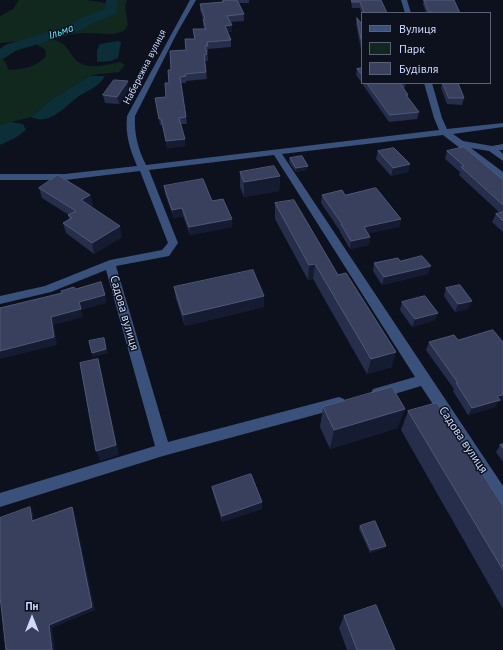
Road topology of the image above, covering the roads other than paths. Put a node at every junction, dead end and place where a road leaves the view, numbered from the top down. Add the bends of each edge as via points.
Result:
1 (193, 0) edge
2 (404, 0) edge
3 (408, 12) edge
4 (428, 84) edge
5 (503, 124) edge
6 (444, 131) junction
7 (462, 144) junction
8 (503, 147) edge
9 (492, 149) junction
10 (276, 152) junction
11 (503, 158) edge
12 (143, 168) junction
13 (0, 177) edge
14 (503, 177) edge
15 (110, 264) junction
16 (0, 300) edge
17 (424, 380) junction
18 (163, 450) junction
19 (503, 499) edge
20 (0, 500) edge

1 - 12 street, Набережна вулиця via 131,116 129,130
2 - 3 street
4 - 6 street
5 - 6 street
6 - 7 street
6 - 10 street
7 - 9 street
7 - 14 street
8 - 9 street
9 - 11 street
10 - 12 street
10 - 17 street, Садова вулиця
12 - 13 street via 65,177
12 - 15 street, Набережна вулиця via 173,243 165,253
15 - 16 street, Садова вулиця via 47,289
15 - 18 street, Садова вулиця
17 - 18 street
17 - 19 street, Садова вулиця
18 - 20 street

